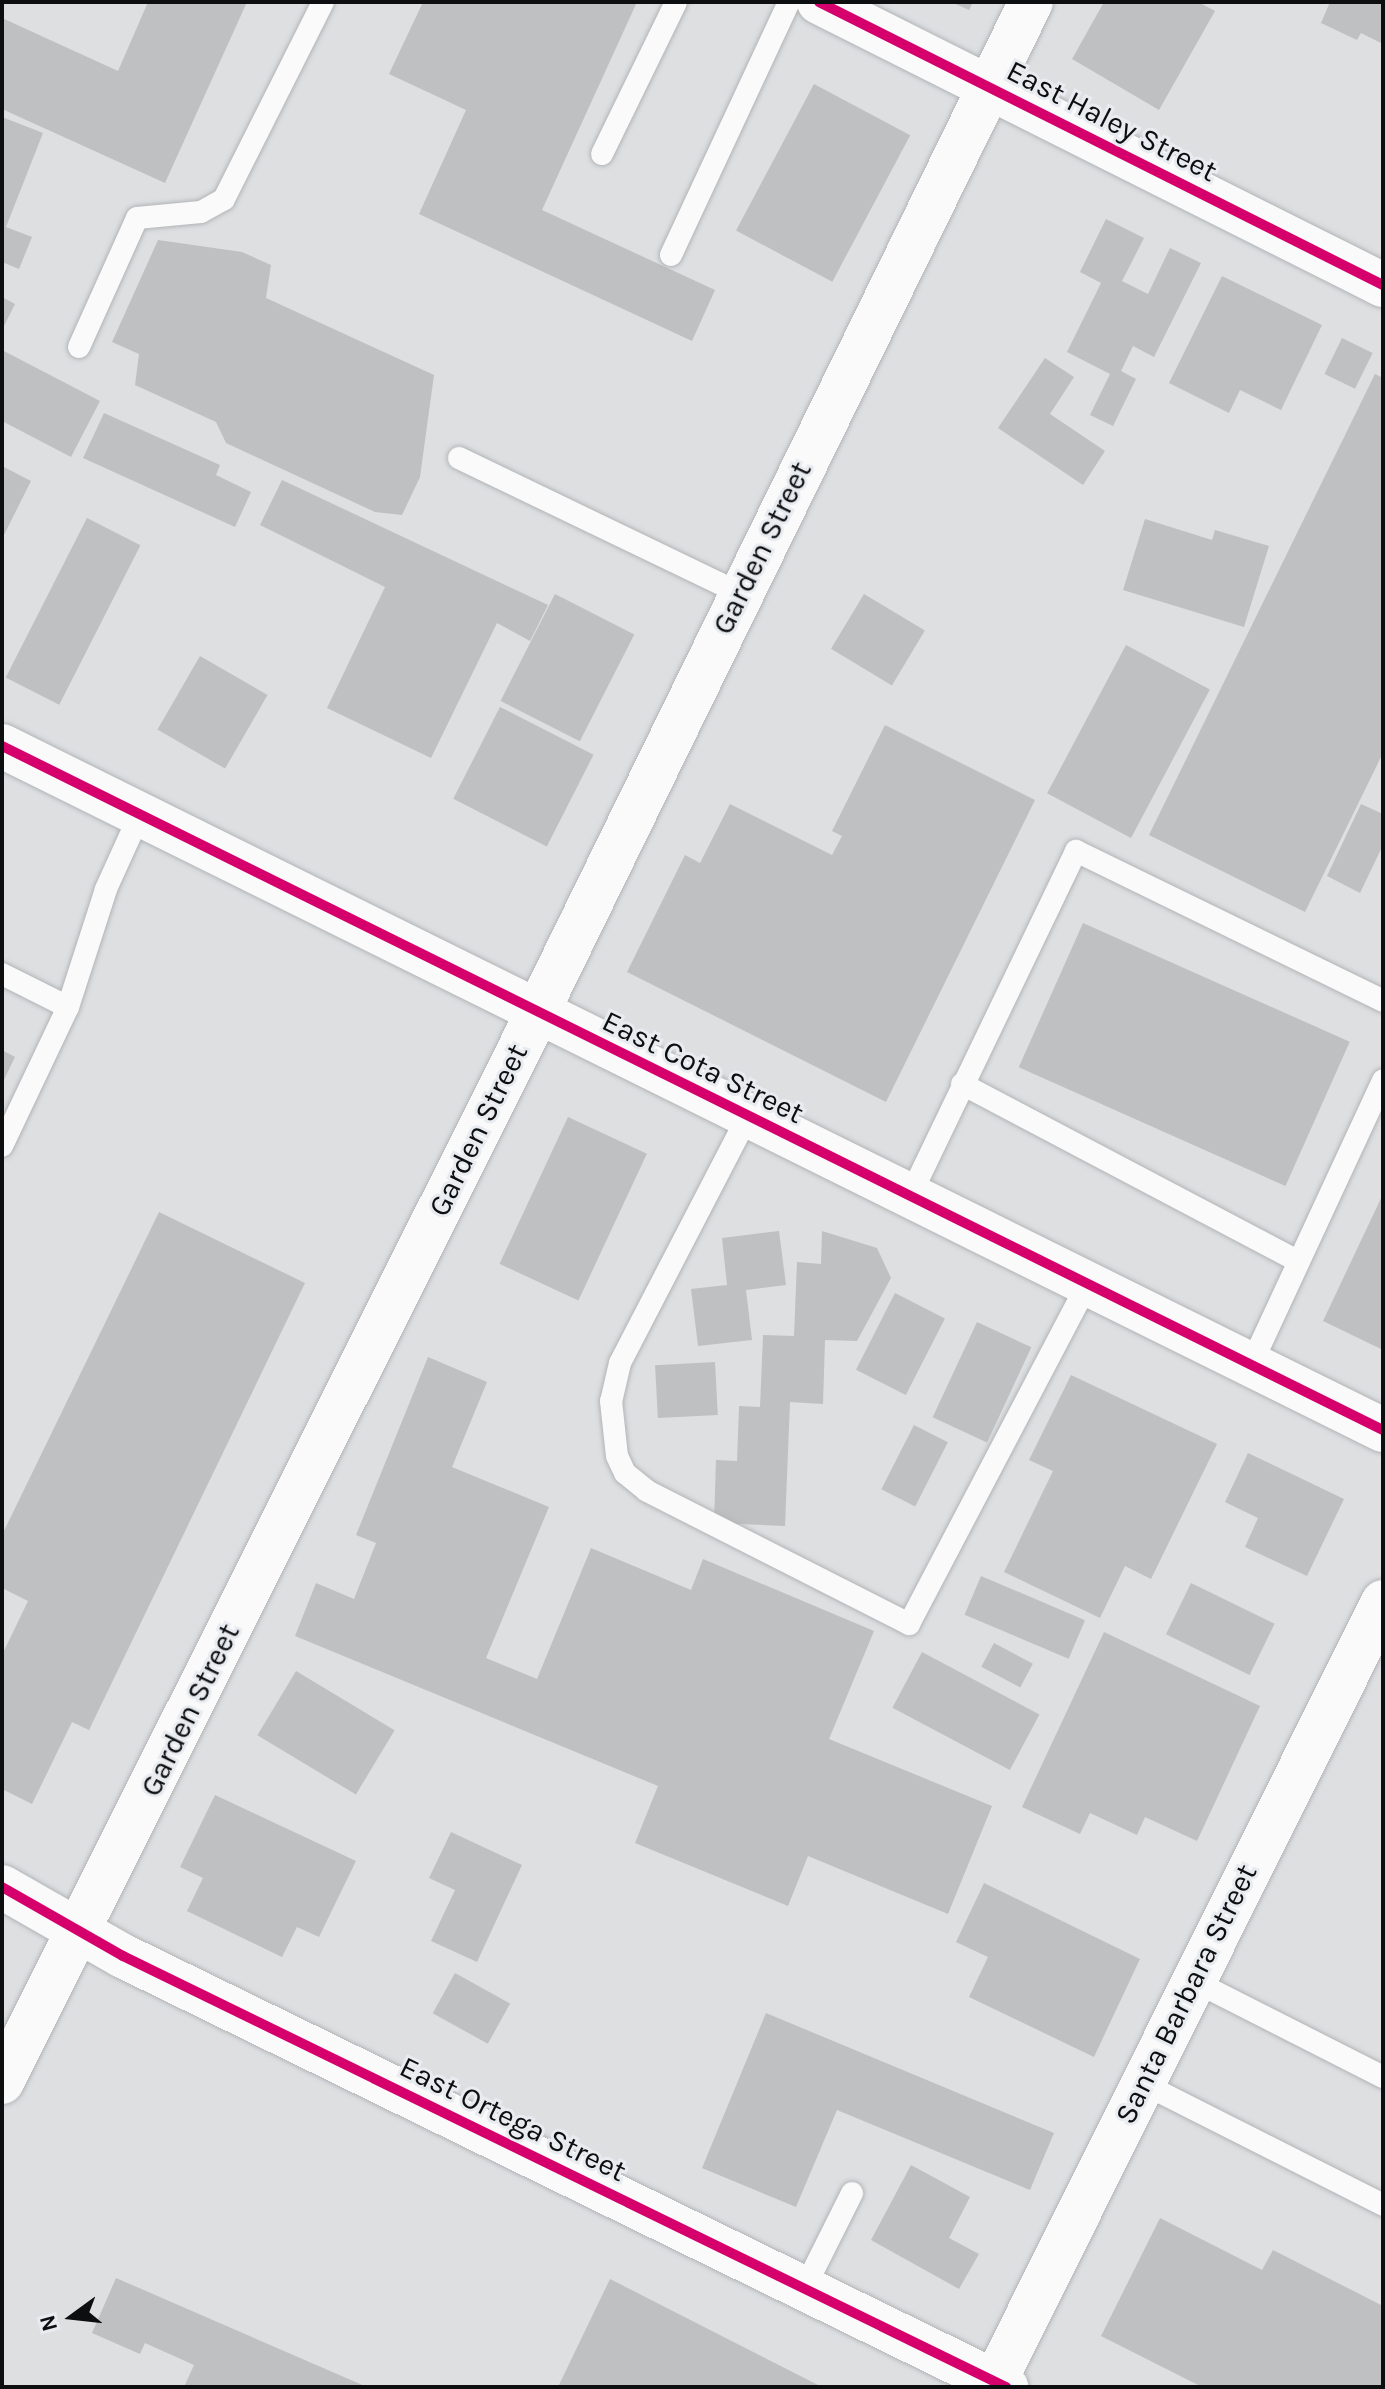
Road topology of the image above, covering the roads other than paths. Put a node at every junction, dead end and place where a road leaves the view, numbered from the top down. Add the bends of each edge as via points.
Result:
1 (323, 2) edge
2 (676, 2) edge
3 (789, 2) edge
4 (819, 2) edge
5 (1031, 2) edge
6 (990, 87) junction
7 (602, 154) dead end
8 (671, 255) dead end
9 (1383, 285) edge
10 (79, 347) dead end
11 (459, 458) dead end
12 (740, 593) junction
13 (2, 746) edge
14 (140, 814) junction
15 (2, 974) edge
16 (1383, 1001) edge
17 (68, 1007) junction
18 (534, 1012) junction
19 (1383, 1080) edge
20 (962, 1084) junction
21 (748, 1116) junction
22 (2, 1146) edge
23 (910, 1196) junction
24 (1298, 1261) junction
25 (1087, 1285) junction
26 (1250, 1367) junction
27 (1383, 1430) edge
28 (1383, 1602) edge
29 (2, 1887) edge
30 (80, 1930) junction
31 (1192, 1980) junction
32 (1383, 2077) edge
33 (2, 2082) edge
34 (1142, 2083) junction
35 (852, 2193) dead end
36 (1383, 2205) edge
37 (805, 2287) junction
38 (997, 2385) edge

1 - 10 lane via 224,199 201,212 137,218
2 - 7 lane
3 - 8 lane
4 - 6 street, East Haley Street
5 - 6 street, Garden Street
6 - 9 street, East Haley Street
6 - 12 street, Garden Street
11 - 12 lane
12 - 18 street, Garden Street
13 - 14 street, East Cota Street
14 - 17 lane via 106,889
14 - 18 street, East Cota Street
15 - 17 lane
16 - 20 lane via 1076,851
17 - 22 lane
18 - 21 street, East Cota Street
18 - 30 street, Garden Street
19 - 24 lane
20 - 23 lane
20 - 24 lane
21 - 23 street, East Cota Street
21 - 25 lane via 620,1363 610,1429 617,1456 625,1473 647,1491 909,1624
23 - 25 street, East Cota Street
24 - 26 lane
25 - 26 street, East Cota Street
26 - 27 street, East Cota Street
28 - 31 street, Santa Barbara Street
29 - 30 street, East Ortega Street
30 - 33 street, Garden Street
30 - 37 street, East Ortega Street via 123,1956
31 - 32 lane
31 - 34 street, Santa Barbara Street
34 - 36 lane
34 - 38 street, Santa Barbara Street
35 - 37 lane
37 - 38 street, East Ortega Street

